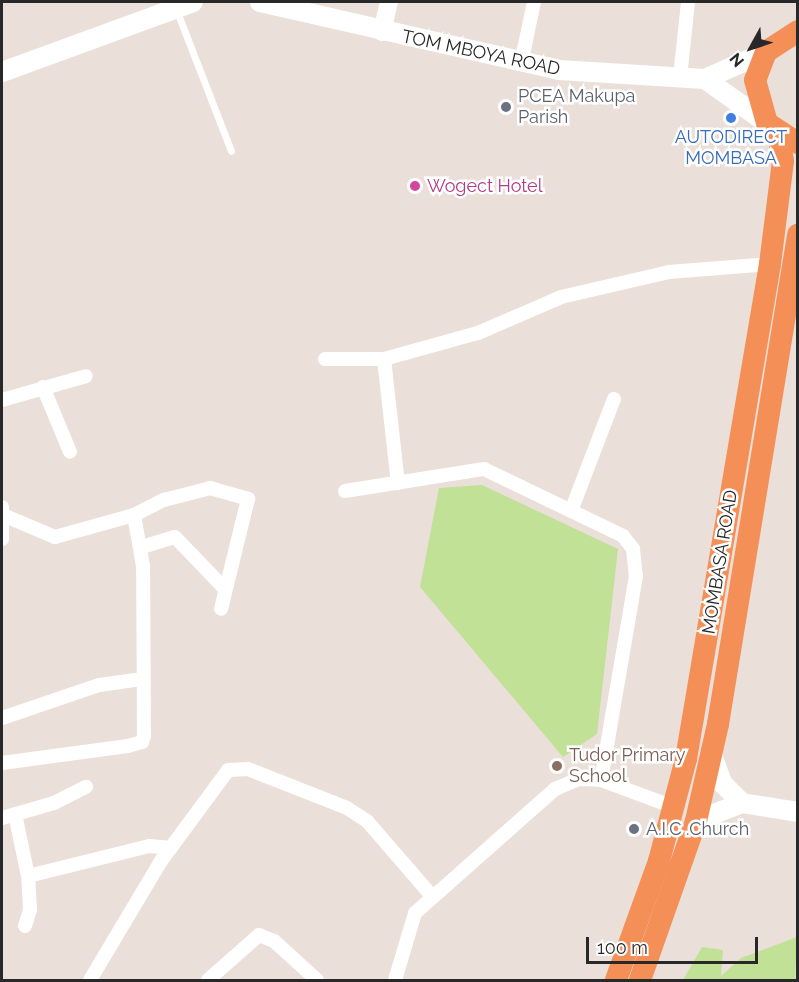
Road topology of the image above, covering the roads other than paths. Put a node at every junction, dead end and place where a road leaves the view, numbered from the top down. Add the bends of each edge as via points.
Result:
1 (260, 2) edge
2 (389, 2) edge
3 (534, 2) edge
4 (688, 2) edge
5 (184, 4) edge
6 (798, 31) edge
7 (382, 32) junction
8 (74, 46) junction
9 (766, 52) junction
10 (2, 58) edge
11 (521, 64) junction
12 (2, 72) edge
13 (680, 78) junction
14 (705, 79) junction
15 (781, 133) edge
16 (231, 151) dead end
17 (798, 235) edge
18 (770, 264) junction
19 (325, 358) dead end
20 (384, 359) junction
21 (86, 376) dead end
22 (43, 387) junction
23 (614, 399) dead end
24 (2, 400) edge
25 (70, 452) dead end
26 (398, 483) junction
27 (345, 491) dead end
28 (570, 511) junction
29 (3, 512) edge
30 (134, 516) junction
31 (2, 539) edge
32 (142, 547) junction
33 (225, 589) junction
34 (221, 609) dead end
35 (142, 679) junction
36 (2, 718) edge
37 (712, 755) junction
38 (2, 763) edge
39 (601, 780) junction
40 (86, 787) dead end
41 (742, 803) junction
42 (674, 807) junction
43 (798, 812) edge
44 (8, 816) edge
45 (696, 821) junction
46 (171, 848) junction
47 (28, 876) junction
48 (432, 896) junction
49 (25, 926) dead end
50 (90, 981) edge
51 (208, 981) edge
52 (317, 981) edge
53 (395, 981) edge
54 (616, 981) edge
55 (640, 981) edge

1 - 7 main road, TOM MBOYA ROAD
2 - 7 street
3 - 11 street
4 - 13 street
5 - 8 main road
5 - 16 lane
6 - 9 highway
7 - 11 main road, TOM MBOYA ROAD
8 - 10 main road
8 - 12 main road
9 - 14 main road
9 - 15 highway, MOMBASA ROAD via 755,80
11 - 13 main road, TOM MBOYA ROAD
13 - 14 main road, TOM MBOYA ROAD
14 - 15 main road
15 - 18 highway, MOMBASA ROAD via 783,161
17 - 37 highway, MOMBASA ROAD
18 - 20 street via 689,269 561,297 478,333
18 - 42 highway, MOMBASA ROAD via 692,729
19 - 20 street
20 - 26 street
21 - 22 street
22 - 24 street
22 - 25 street
23 - 28 street
26 - 27 street
26 - 28 street via 430,474 484,470
28 - 39 street via 623,537 636,561
29 - 30 street via 55,537
29 - 31 street
30 - 32 street
30 - 33 street via 164,500 210,488 248,499
32 - 33 street via 175,537
32 - 35 street
33 - 34 street
35 - 36 street via 99,685
35 - 38 street via 142,742
37 - 41 main road via 722,783
37 - 45 highway, MOMBASA ROAD
39 - 42 street
39 - 48 street via 578,779 555,789
40 - 44 street
41 - 43 main road
41 - 45 main road
42 - 54 highway, MOMBASA ROAD
44 - 47 street
45 - 55 highway, MOMBASA ROAD
46 - 47 street via 149,846
46 - 48 street via 220,775 248,770 367,821
46 - 50 street
47 - 49 street via 30,910
48 - 53 street via 412,920
51 - 52 street via 259,935 274,941

